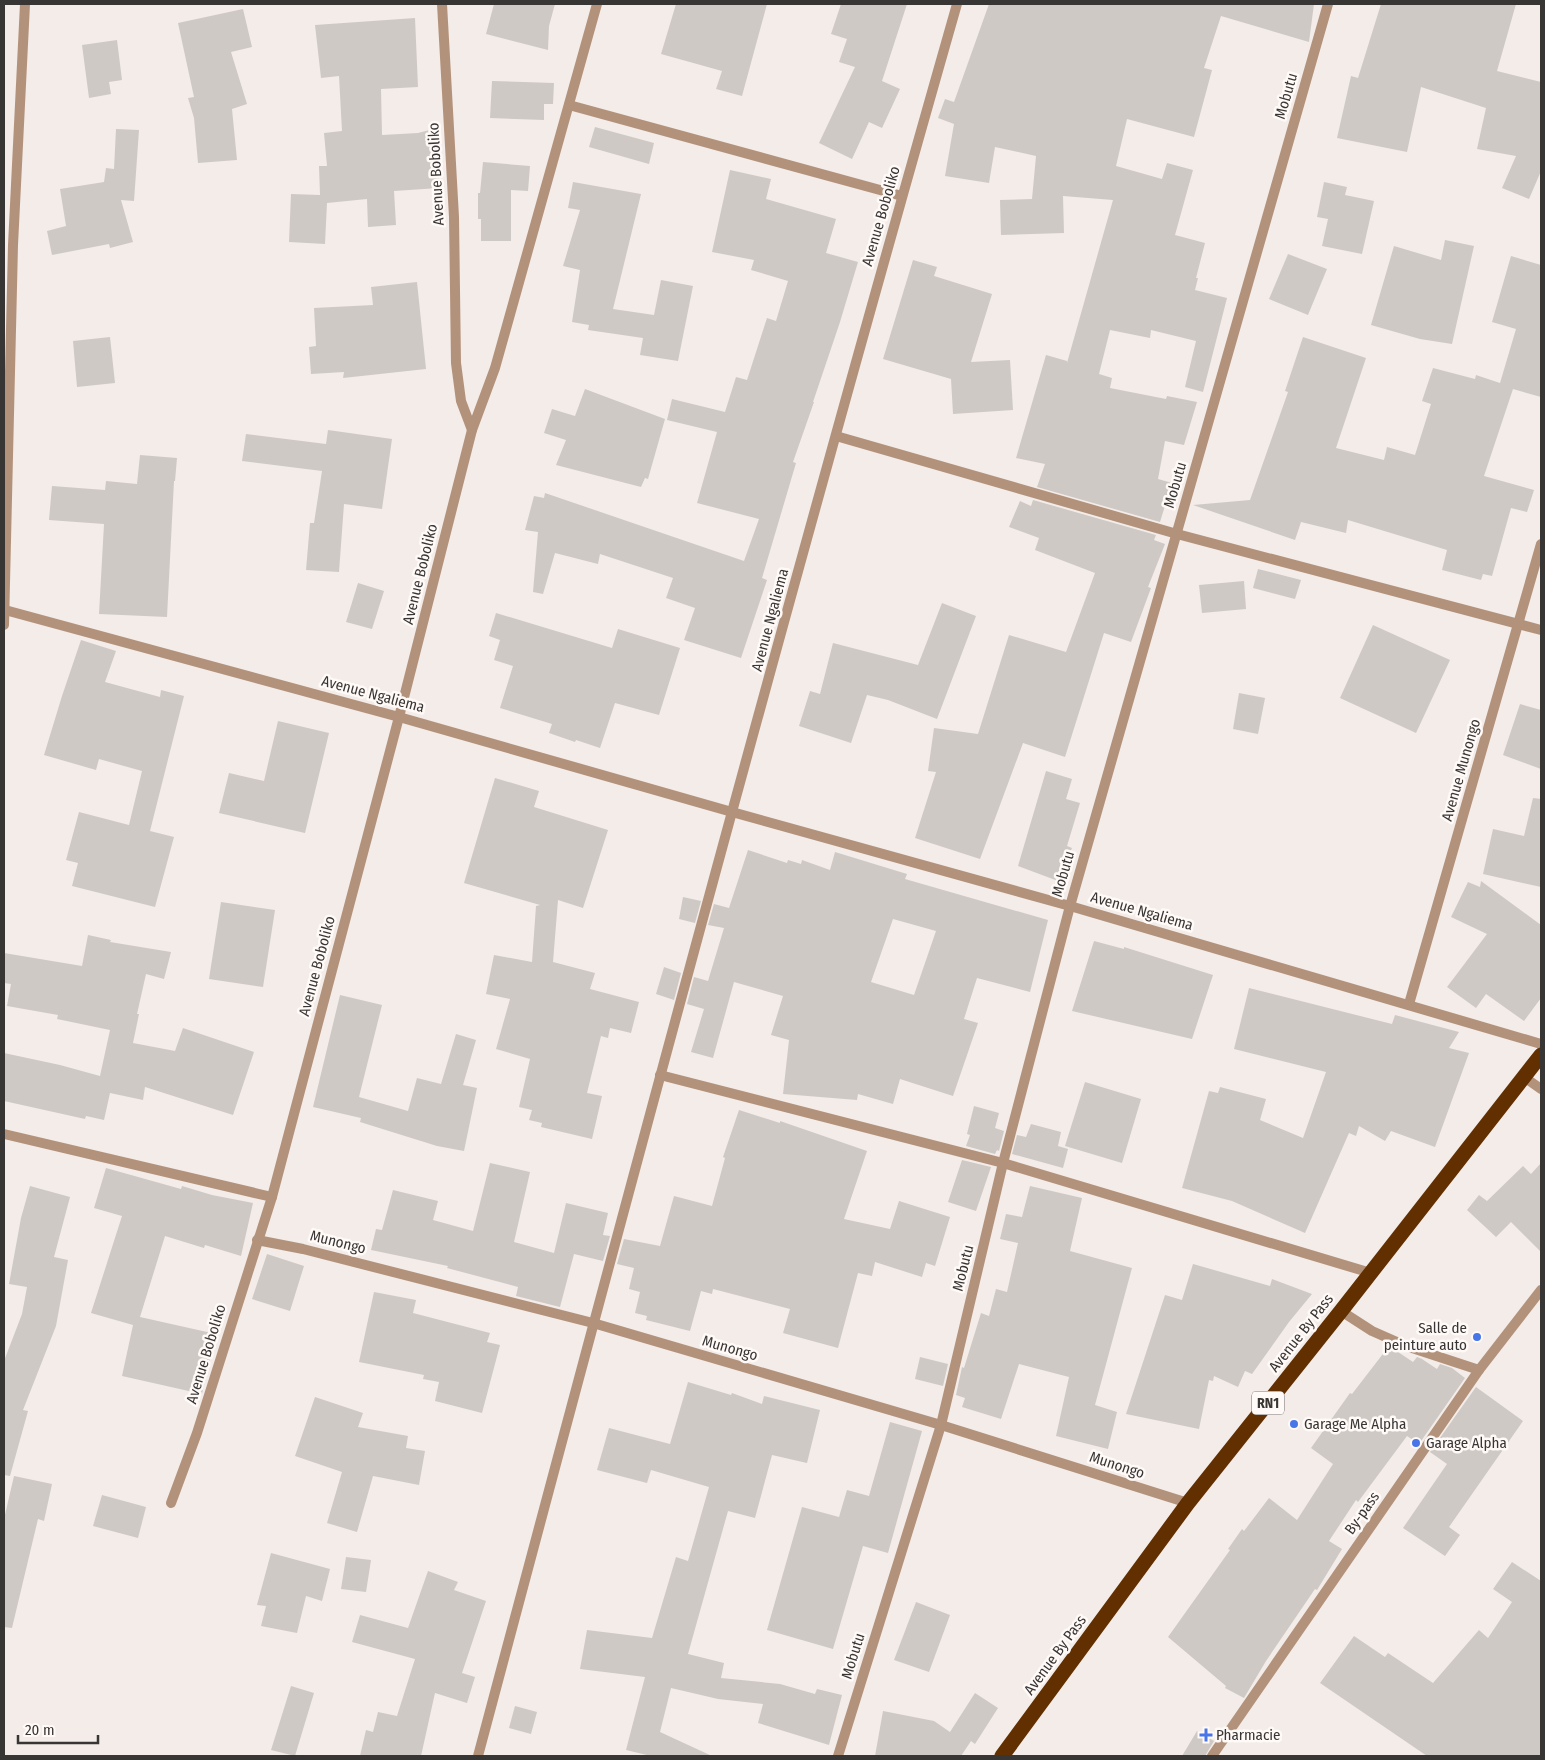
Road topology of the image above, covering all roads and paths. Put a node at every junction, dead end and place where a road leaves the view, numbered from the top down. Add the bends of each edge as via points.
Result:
1 (25, 4) edge
2 (442, 4) edge
3 (597, 4) edge
4 (957, 4) edge
5 (1328, 4) edge
6 (569, 105) junction
7 (902, 196) junction
8 (472, 430) junction
9 (836, 436) junction
10 (1177, 534) junction
11 (1541, 544) edge
12 (5, 610) junction
13 (4, 624) edge
14 (1518, 624) junction
15 (1541, 630) edge
16 (399, 717) junction
17 (732, 812) junction
18 (1070, 906) junction
19 (1409, 1004) junction
20 (1541, 1044) edge
21 (1541, 1055) edge
22 (660, 1075) junction
23 (1524, 1077) junction
24 (1541, 1089) edge
25 (4, 1134) edge
26 (1004, 1162) junction
27 (272, 1197) junction
28 (257, 1240) junction
29 (1372, 1272) junction
30 (1541, 1290) edge
31 (1341, 1311) junction
32 (593, 1323) junction
33 (1479, 1370) junction
34 (940, 1425) junction
35 (171, 1503) dead end
36 (1188, 1504) junction
37 (478, 1756) edge
38 (838, 1756) edge
39 (1002, 1756) edge
40 (1212, 1756) edge

1 - 12 street via 13,245
2 - 8 street, Avenue Boboliko via 454,217 456,364 461,402
3 - 6 street, Avenue Boboliko
4 - 7 street, Avenue Boboliko
5 - 10 street, Mobutu
6 - 7 street
6 - 8 street, Avenue Boboliko via 495,368
7 - 9 street, Avenue Boboliko
8 - 16 street, Avenue Boboliko
9 - 10 street
9 - 17 street, Avenue Ngaliema
10 - 14 street
10 - 18 street, Mobutu
11 - 14 street, Avenue Munongo
12 - 13 street
12 - 16 street, Avenue Ngaliema
14 - 15 street
14 - 19 street, Avenue Munongo
16 - 17 street, Avenue Ngaliema
16 - 27 street, Avenue Boboliko
17 - 18 street, Avenue Ngaliema
17 - 22 street
18 - 19 street, Avenue Ngaliema
18 - 26 street, Mobutu
19 - 20 street, Avenue Ngaliema
21 - 23 highway, Avenue By Pass / RN1
22 - 26 street
22 - 32 street
23 - 24 street
23 - 29 highway, Avenue By Pass / RN1
25 - 27 street
26 - 29 street
26 - 34 street, Mobutu
27 - 28 street, Avenue Boboliko
28 - 32 street, Munongo via 303,1248
28 - 35 street, Avenue Boboliko via 197,1433
29 - 31 highway, Avenue By Pass / RN1
30 - 33 street, By-pass
31 - 33 street via 1406,1346
31 - 36 highway, Avenue By Pass / RN1
32 - 34 street, Munongo
32 - 37 street
33 - 40 street, By-pass
34 - 36 street, Munongo
34 - 38 street, Mobutu
36 - 39 highway, Avenue By Pass / RN1

